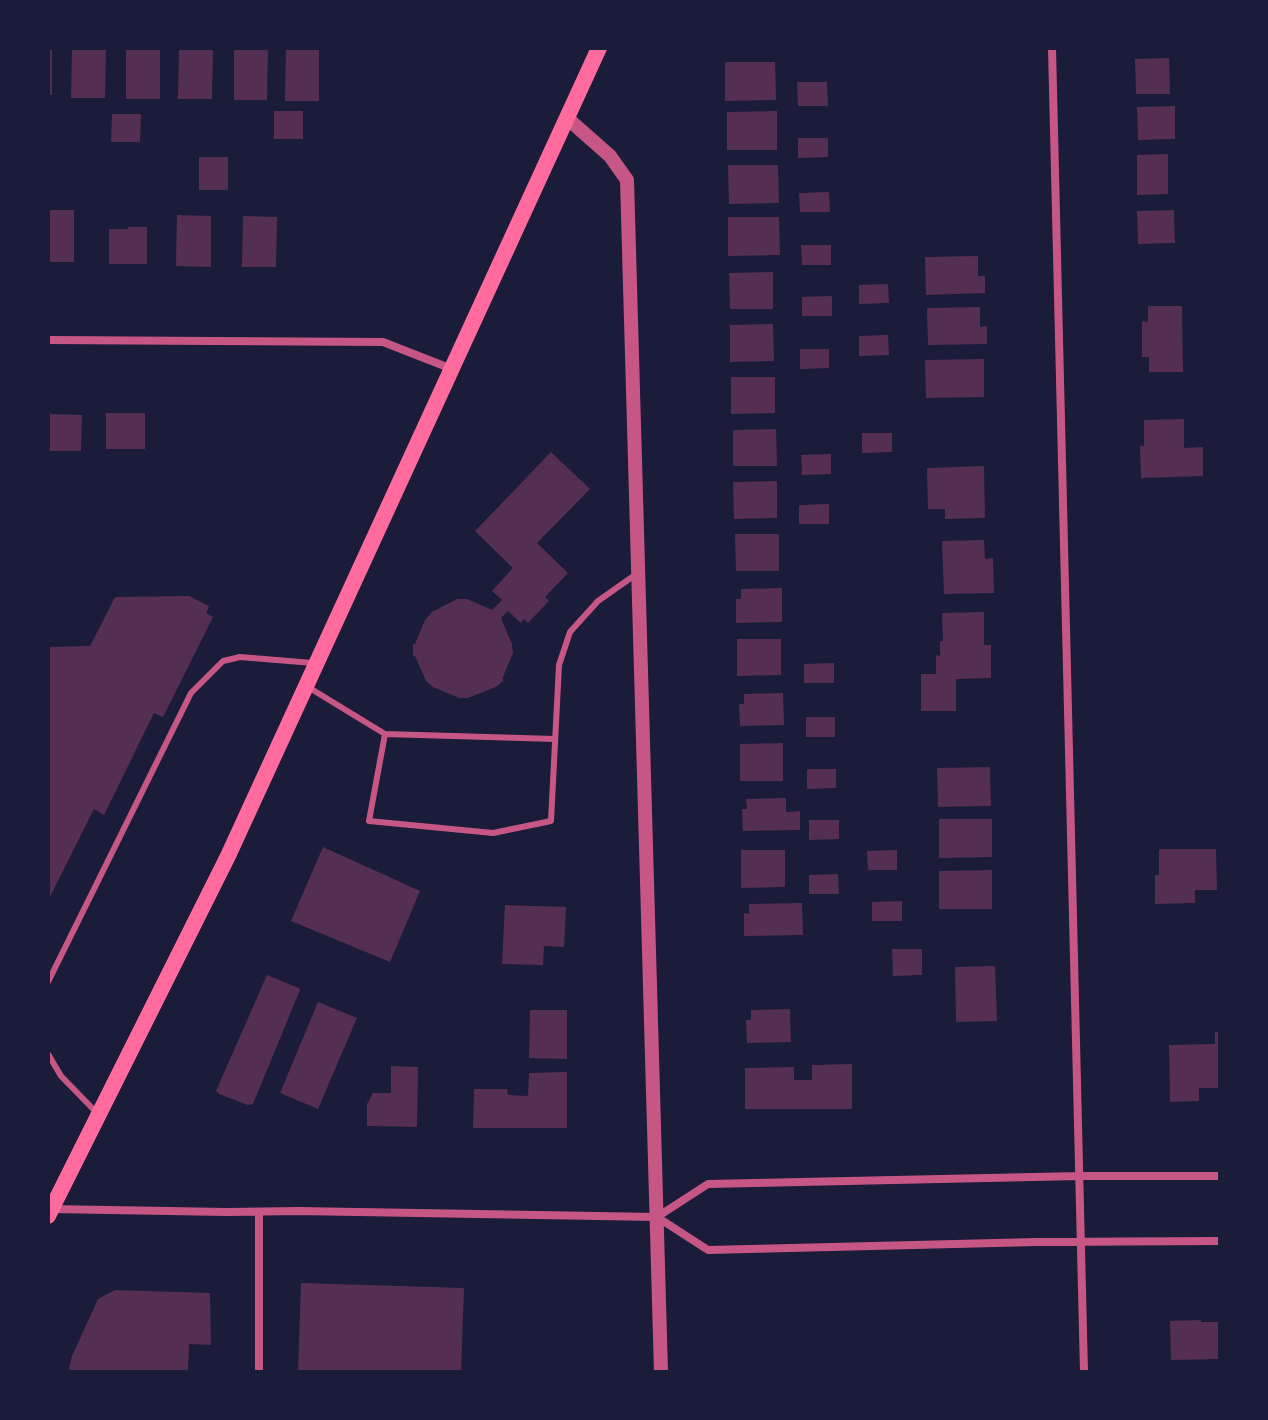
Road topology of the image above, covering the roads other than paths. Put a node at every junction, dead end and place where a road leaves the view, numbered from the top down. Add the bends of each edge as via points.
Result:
1 (599, 48) edge
2 (1052, 48) edge
3 (567, 118) junction
4 (48, 340) edge
5 (453, 370) junction
6 (638, 573) junction
7 (316, 663) junction
8 (307, 686) junction
9 (385, 734) junction
10 (555, 739) junction
11 (48, 982) edge
12 (48, 1054) edge
13 (98, 1115) junction
14 (1080, 1176) junction
15 (1220, 1176) edge
16 (49, 1212) edge
17 (259, 1212) junction
18 (657, 1217) junction
19 (1220, 1241) edge
20 (1082, 1242) junction
21 (259, 1372) edge
22 (661, 1372) edge
23 (1084, 1372) edge

1 - 3 main road
2 - 14 street
3 - 5 main road
3 - 6 street via 610,156 627,180
4 - 5 street via 383,342
5 - 7 main road
6 - 10 lane via 598,601 570,632 559,665
6 - 18 street
7 - 8 main road
7 - 11 lane via 240,657 223,661 191,693
8 - 9 lane
8 - 13 main road
9 - 10 lane
9 - 10 lane via 369,821 493,833 551,821
12 - 13 lane
13 - 16 main road
14 - 15 street
14 - 18 street via 708,1184
14 - 20 street
16 - 17 street
17 - 18 street
17 - 21 street
18 - 20 street via 708,1250
18 - 22 street
19 - 20 street
20 - 23 street

